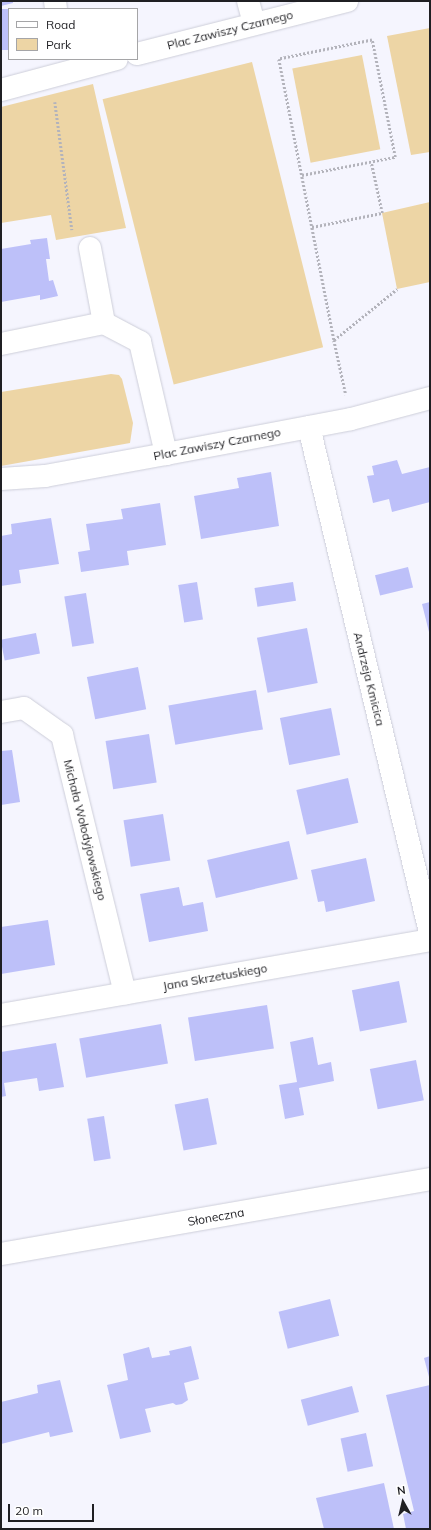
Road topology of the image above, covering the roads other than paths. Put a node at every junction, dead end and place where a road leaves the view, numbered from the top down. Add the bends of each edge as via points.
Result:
1 (248, 1) edge
2 (347, 1) edge
3 (254, 23) junction
4 (138, 54) edge
5 (112, 60) edge
6 (65, 69) edge
7 (1, 90) edge
8 (90, 248) road end
9 (104, 323) junction
10 (1, 344) edge
11 (430, 398) edge
12 (309, 426) junction
13 (166, 454) junction
14 (1, 479) edge
15 (1, 712) edge
16 (430, 932) edge
17 (430, 940) edge
18 (125, 993) junction
19 (1, 1015) edge
20 (430, 1179) edge
21 (1, 1254) edge

1 - 3 street
2 - 3 street, Plac Zawiszy Czarnego
3 - 4 street, Plac Zawiszy Czarnego
5 - 6 street
6 - 7 street
8 - 9 street
9 - 10 street
9 - 13 street via 140,342
11 - 12 street, Plac Zawiszy Czarnego via 351,419
12 - 13 street, Plac Zawiszy Czarnego
12 - 16 street, Andrzeja Kmicica
13 - 14 street, Plac Zawiszy Czarnego via 45,476
15 - 18 street, Michała Wołodyjowskiego via 24,708 62,735
17 - 18 street, Jana Skrzetuskiego
18 - 19 street, Jana Skrzetuskiego
20 - 21 street, Słoneczna

